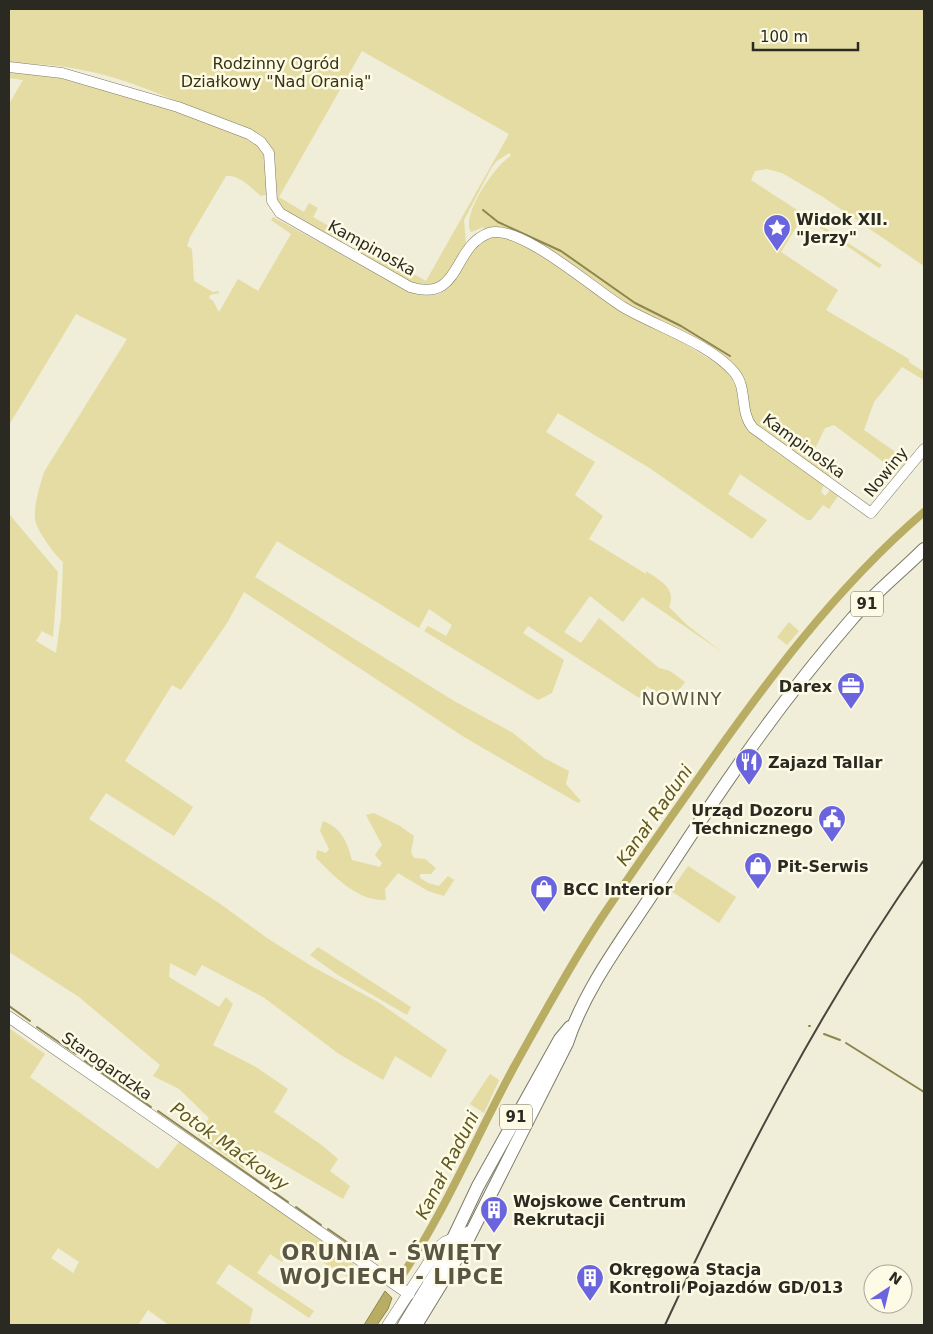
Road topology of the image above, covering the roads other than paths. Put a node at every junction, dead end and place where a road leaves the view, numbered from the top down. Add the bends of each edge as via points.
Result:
1 (9, 67) edge
2 (924, 450) edge
3 (871, 513) joint
4 (924, 549) edge
5 (9, 1017) edge
6 (574, 1022) junction
7 (471, 1231) junction
8 (453, 1238) junction
9 (409, 1294) junction
10 (388, 1325) edge
11 (404, 1325) edge
12 (416, 1325) edge

1 - 3 street, Kampinoska via 67,75 178,107 249,134 269,153 272,201 280,213 410,287 427,291 443,286 471,246 492,232 505,233 546,253 622,306 688,340 730,368 741,384 746,415 753,428
2 - 3 street, Nowiny
4 - 6 main road, 91 via 852,619 725,782 597,979
5 - 9 main road, Starogardzka
6 - 7 main road, 91 via 567,1043
6 - 8 main road, 91 via 560,1039 478,1186
7 - 8 main road
7 - 12 main road, 91
8 - 9 main road via 439,1247
8 - 11 main road, 91
9 - 10 main road

